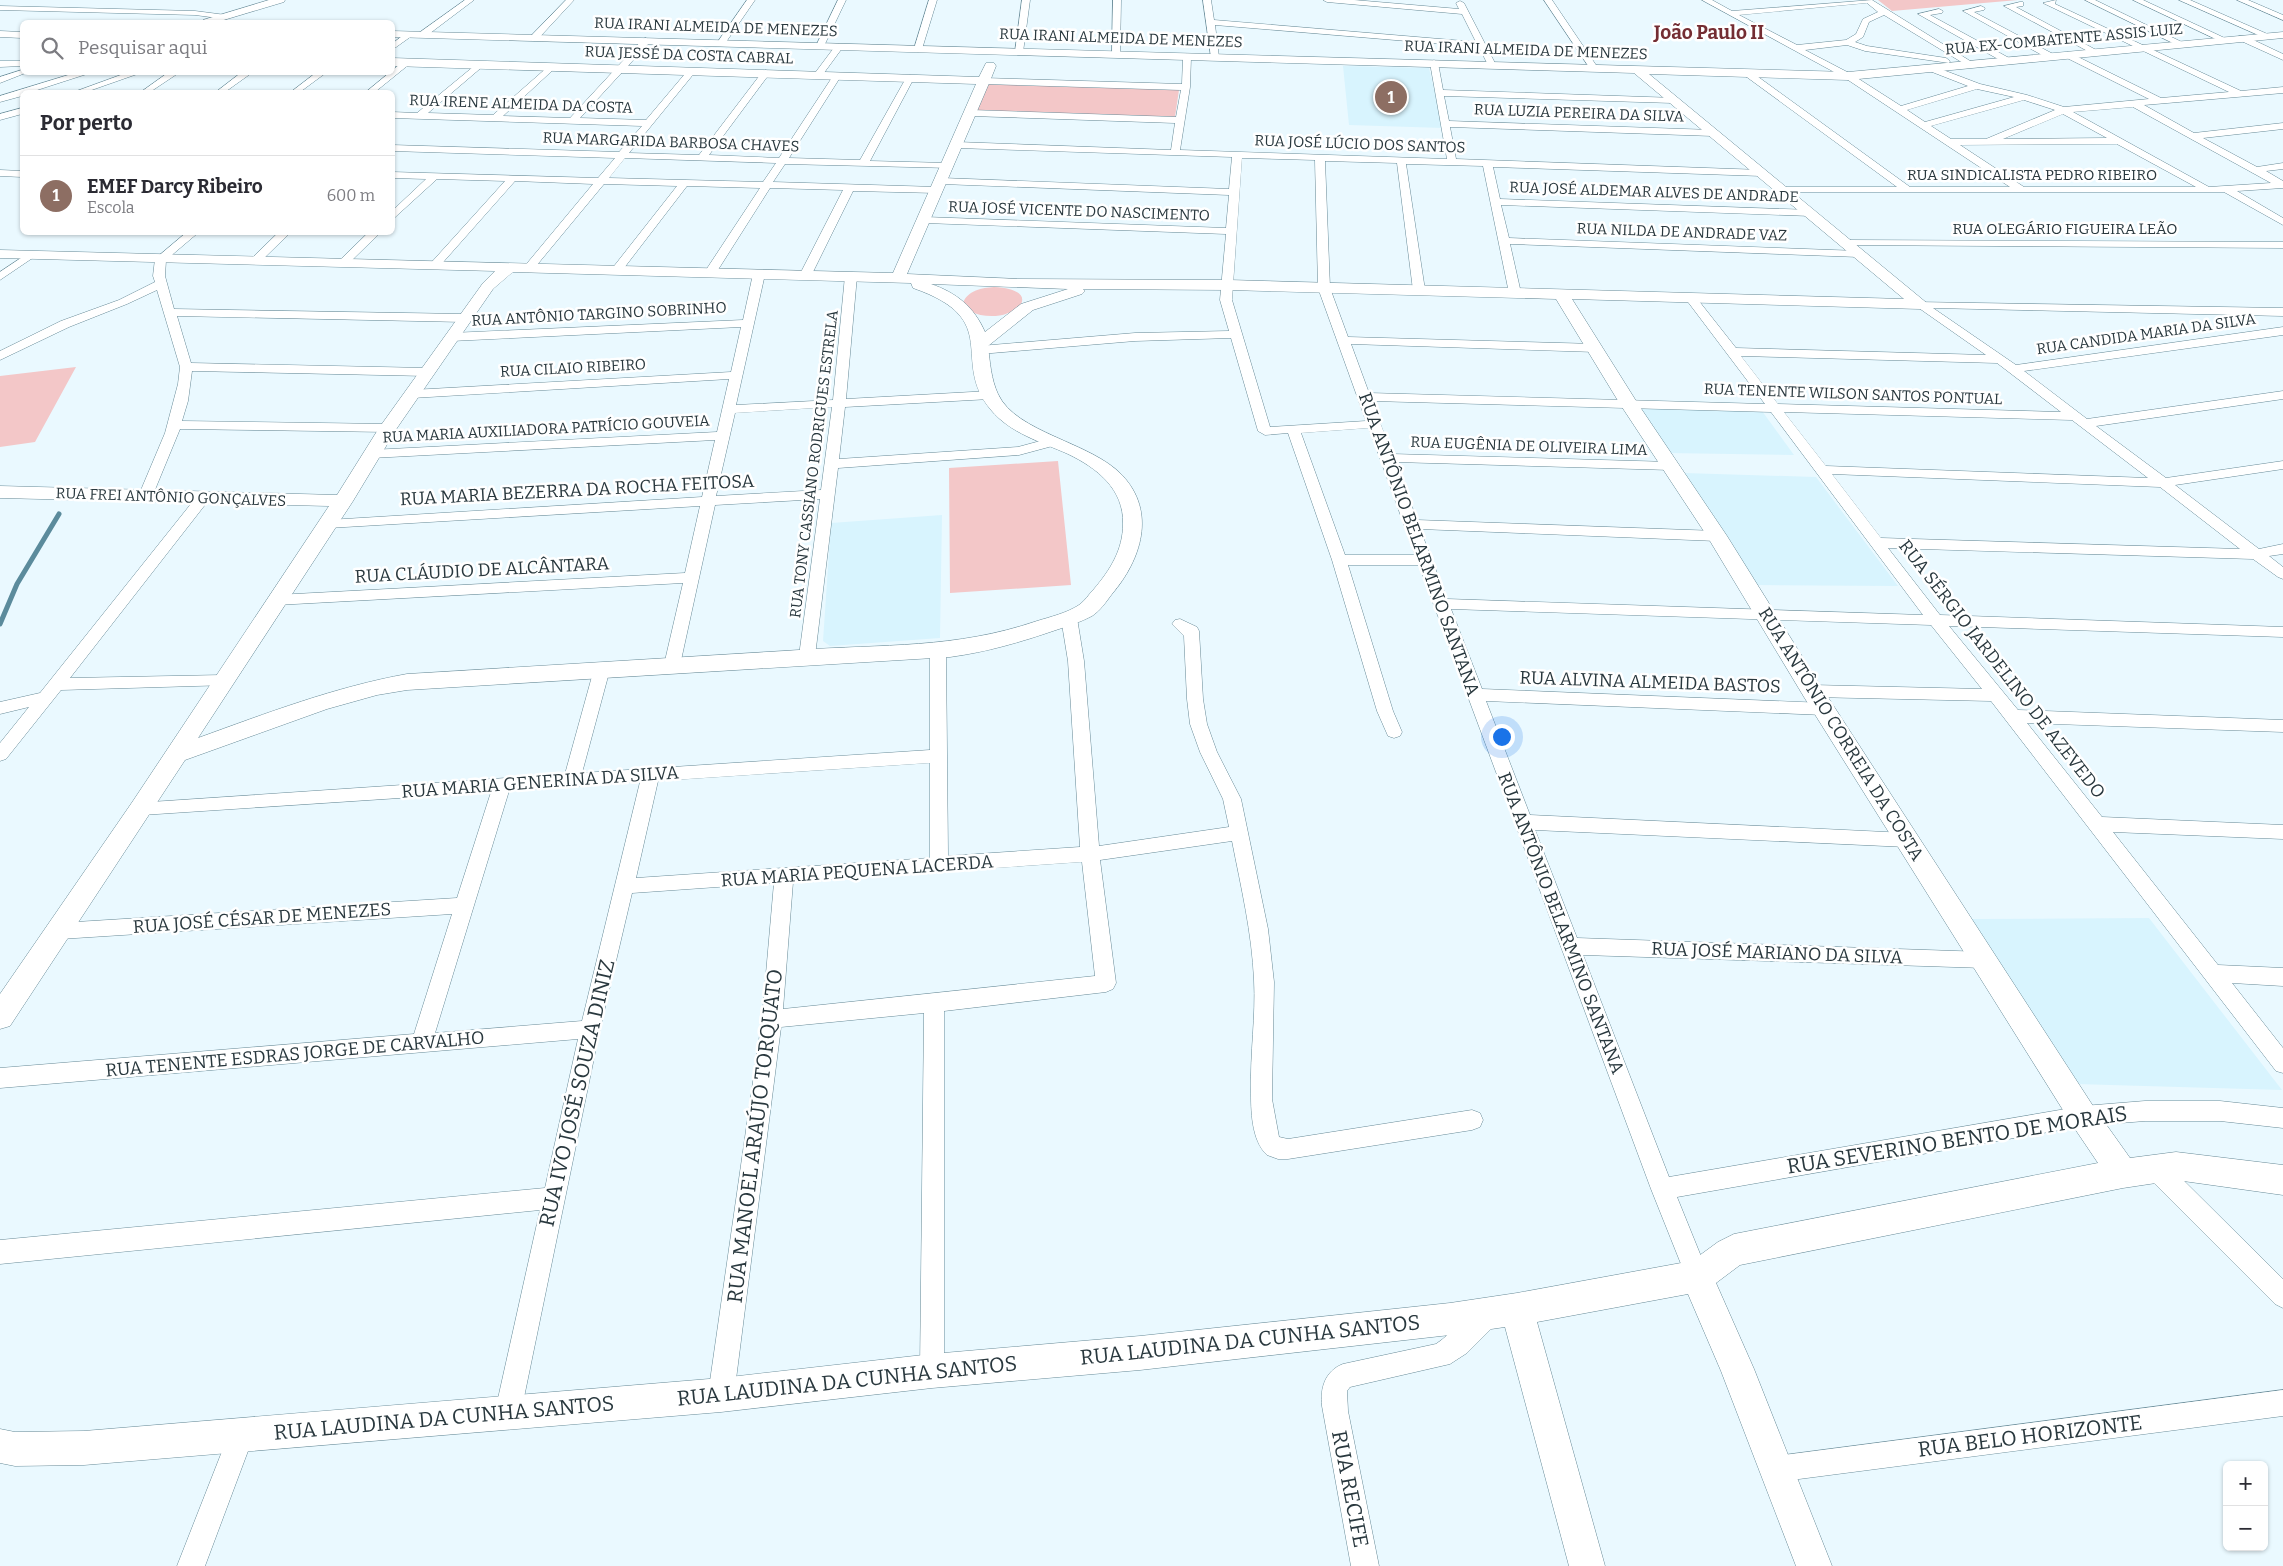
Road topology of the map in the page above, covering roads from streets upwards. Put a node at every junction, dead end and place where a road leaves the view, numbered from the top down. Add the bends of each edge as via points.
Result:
1 (280, 0) edge
2 (470, 0) edge
3 (570, 0) edge
4 (751, 0) edge
5 (842, 0) edge
6 (933, 0) edge
7 (1026, 0) edge
8 (1117, 0) edge
9 (1207, 0) edge
10 (1327, 0) edge
11 (1458, 0) edge
12 (1548, 0) edge
13 (1706, 0) edge
14 (1868, 0) edge
15 (2089, 0) edge
16 (2137, 0) edge
17 (2183, 0) edge
18 (2241, 0) edge
19 (2052, 2) dead end
20 (2020, 4) dead end
21 (0, 8) edge
22 (1981, 8) dead end
23 (1939, 11) dead end
24 (162, 12) junction
25 (1464, 12) junction
26 (1884, 12) junction
27 (1731, 14) junction
28 (2283, 18) edge
29 (218, 19) edge
30 (139, 20) dead end
31 (1210, 22) junction
32 (0, 34) edge
33 (395, 34) edge
34 (20, 35) edge
35 (409, 35) junction
36 (422, 35) junction
37 (2283, 35) edge
38 (2268, 36) junction
39 (534, 38) junction
40 (2242, 38) junction
41 (2225, 40) junction
42 (646, 41) junction
43 (1848, 42) junction
44 (722, 43) junction
45 (2182, 44) junction
46 (1481, 45) junction
47 (395, 46) edge
48 (820, 46) junction
49 (839, 47) junction
50 (1796, 48) junction
51 (2142, 48) junction
52 (918, 49) junction
53 (995, 51) junction
54 (1019, 52) junction
55 (2096, 52) junction
56 (1116, 54) junction
57 (2068, 55) junction
58 (1187, 57) junction
59 (1215, 57) junction
60 (2052, 57) junction
61 (2283, 57) edge
62 (2008, 61) junction
63 (395, 62) edge
64 (408, 62) junction
65 (1434, 63) junction
66 (0, 64) edge
67 (20, 64) edge
68 (479, 65) junction
69 (1492, 65) junction
70 (1968, 65) junction
71 (551, 67) junction
72 (1594, 68) junction
73 (1930, 68) junction
74 (618, 69) junction
75 (1636, 69) junction
76 (692, 71) junction
77 (395, 72) edge
78 (1747, 72) junction
79 (20, 73) edge
80 (766, 73) junction
81 (80, 75) edge
82 (130, 75) edge
83 (171, 75) edge
84 (245, 75) edge
85 (318, 75) edge
86 (392, 75) edge
87 (818, 75) junction
88 (837, 76) junction
89 (1848, 76) junction
90 (910, 78) junction
91 (0, 80) edge
92 (984, 81) junction
93 (1977, 86) junction
94 (1186, 87) junction
95 (32, 90) edge
96 (84, 90) edge
97 (147, 90) edge
98 (223, 90) edge
99 (298, 90) edge
100 (373, 90) edge
101 (2283, 90) edge
102 (1440, 93) junction
103 (20, 94) edge
104 (2240, 94) junction
105 (2024, 97) junction
106 (0, 99) edge
107 (1673, 100) junction
108 (2162, 102) junction
109 (2136, 105) junction
110 (1902, 109) junction
111 (2062, 110) junction
112 (20, 112) edge
113 (971, 113) junction
114 (395, 115) edge
115 (419, 116) junction
116 (0, 117) edge
117 (494, 119) junction
118 (1181, 120) junction
119 (572, 121) junction
120 (648, 123) junction
121 (1445, 124) junction
122 (1926, 125) junction
123 (2283, 126) edge
124 (1713, 132) junction
125 (2192, 136) junction
126 (2120, 141) junction
127 (1952, 142) junction
128 (1987, 142) junction
129 (957, 146) junction
130 (395, 148) edge
131 (1175, 153) junction
132 (623, 155) junction
133 (1237, 155) junction
134 (702, 158) junction
135 (1320, 158) junction
136 (1401, 160) junction
137 (781, 161) junction
138 (1452, 162) junction
139 (1487, 163) junction
140 (863, 164) junction
141 (948, 166) junction
142 (2283, 166) edge
143 (2255, 170) junction
144 (20, 172) edge
145 (1762, 173) junction
146 (0, 174) edge
147 (395, 175) edge
148 (435, 176) junction
149 (513, 178) junction
150 (600, 181) junction
151 (684, 183) junction
152 (765, 185) junction
153 (2283, 185) edge
154 (939, 186) junction
155 (849, 188) junction
156 (1906, 189) junction
157 (2226, 189) junction
158 (1782, 190) junction
159 (2022, 190) junction
160 (2208, 190) junction
161 (1234, 192) junction
162 (1495, 202) junction
163 (395, 213) edge
164 (1811, 213) junction
165 (925, 220) junction
166 (2283, 222) edge
167 (1231, 231) junction
168 (190, 235) edge
169 (283, 235) edge
170 (373, 235) edge
171 (1504, 241) junction
172 (1846, 243) junction
173 (2283, 245) edge
174 (0, 254) edge
175 (1859, 254) junction
176 (30, 255) junction
177 (161, 259) junction
178 (255, 261) junction
179 (343, 264) junction
180 (434, 266) junction
181 (508, 268) junction
182 (528, 269) junction
183 (617, 270) junction
184 (710, 273) junction
185 (759, 274) junction
186 (805, 276) junction
187 (851, 276) junction
188 (0, 277) edge
189 (898, 278) junction
190 (980, 282) junction
191 (162, 283) junction
192 (1109, 283) junction
193 (1020, 284) junction
194 (1229, 285) junction
195 (1324, 288) junction
196 (1419, 290) junction
197 (1515, 293) junction
198 (1561, 294) junction
199 (1691, 298) junction
200 (1920, 304) junction
201 (1027, 307) junction
202 (964, 309) junction
203 (171, 312) junction
204 (2283, 312) edge
205 (1013, 317) junction
206 (464, 318) junction
207 (748, 323) junction
208 (2283, 332) edge
209 (1235, 334) junction
210 (451, 337) junction
211 (1343, 340) junction
212 (980, 348) junction
213 (1596, 348) junction
214 (1731, 352) junction
215 (0, 356) edge
216 (2000, 359) junction
217 (186, 367) junction
218 (2013, 369) junction
219 (427, 372) junction
220 (736, 375) junction
221 (412, 394) junction
222 (990, 395) junction
223 (2283, 395) edge
224 (1364, 397) junction
225 (839, 403) junction
226 (1629, 404) junction
227 (729, 409) junction
228 (1775, 410) junction
229 (2081, 420) junction
230 (1374, 424) junction
231 (175, 425) junction
232 (388, 428) junction
233 (1293, 430) junction
234 (723, 436) junction
235 (1055, 441) junction
236 (371, 454) junction
237 (1387, 458) junction
238 (832, 464) junction
239 (2283, 465) edge
240 (1671, 466) junction
241 (1822, 470) junction
242 (2163, 483) junction
243 (0, 492) edge
244 (828, 494) junction
245 (145, 497) junction
246 (203, 498) junction
247 (343, 501) junction
248 (707, 502) junction
249 (328, 524) junction
250 (1411, 524) junction
251 (1717, 536) junction
252 (1879, 543) junction
253 (2283, 549) edge
254 (2257, 554) junction
255 (1339, 560) junction
256 (1425, 560) junction
257 (2283, 574) edge
258 (691, 578) junction
259 (276, 600) junction
260 (1442, 604) junction
261 (1766, 616) junction
262 (1069, 618) junction
263 (1936, 621) junction
264 (1180, 624) dead end
265 (2283, 632) edge
266 (938, 651) junction
267 (808, 656) junction
268 (672, 665) junction
269 (602, 669) junction
270 (223, 681) junction
271 (58, 684) junction
272 (1475, 695) junction
273 (1997, 695) junction
274 (47, 697) junction
275 (1818, 700) junction
276 (0, 708) edge
277 (2013, 716) junction
278 (2283, 726) edge
279 (1394, 732) dead end
280 (177, 754) junction
281 (0, 755) edge
282 (938, 756) junction
283 (651, 774) junction
284 (572, 779) junction
285 (502, 785) junction
286 (142, 808) junction
287 (1523, 822) junction
288 (2097, 824) junction
289 (2283, 832) edge
290 (1238, 833) junction
291 (1907, 840) junction
292 (1090, 854) junction
293 (938, 865) junction
294 (784, 876) junction
295 (624, 886) junction
296 (464, 905) junction
297 (60, 931) junction
298 (1570, 946) junction
299 (1985, 960) junction
300 (2214, 973) junction
301 (2283, 977) edge
302 (934, 1003) junction
303 (0, 1017) edge
304 (772, 1019) junction
305 (590, 1029) junction
306 (421, 1044) junction
307 (2283, 1064) edge
308 (0, 1078) edge
309 (2083, 1116) junction
310 (2283, 1118) edge
311 (1472, 1120) dead end
312 (2155, 1168) junction
313 (2122, 1173) junction
314 (2283, 1180) edge
315 (1662, 1189) junction
316 (553, 1198) junction
317 (0, 1252) edge
318 (1697, 1276) junction
319 (2283, 1296) edge
320 (1503, 1311) junction
321 (932, 1371) junction
322 (721, 1395) junction
323 (2283, 1402) edge
324 (1335, 1411) joint
325 (508, 1412) junction
326 (241, 1435) junction
327 (0, 1446) edge
328 (1776, 1469) junction
329 (191, 1566) edge
330 (1365, 1566) edge
331 (1587, 1566) edge
332 (1814, 1566) edge

1 - 29 street
2 - 36 street
3 - 39 street
4 - 44 street
5 - 48 street
6 - 52 street
7 - 54 street
8 - 56 street
9 - 31 street
10 - 25 street
11 - 25 street
12 - 72 street
13 - 27 street
14 - 26 street
14 - 27 street
15 - 45 street
16 - 41 street
17 - 38 street
18 - 28 street
19 - 51 street via 2047,3
20 - 55 street via 2008,6
21 - 24 street
22 - 60 street via 1966,11
23 - 62 street via 1922,14
24 - 29 street
24 - 30 street
25 - 46 street
26 - 43 street via 1866,21 1860,35
26 - 70 street
27 - 50 street
31 - 46 street
31 - 59 street
32 - 34 street
33 - 35 street, RUA IRANI ALMEIDA DE MENEZES
35 - 36 street, RUA IRANI ALMEIDA DE MENEZES
35 - 47 street
36 - 39 street, RUA IRANI ALMEIDA DE MENEZES
37 - 38 street, RUA EX-COMBATENTE ASSIS LUIZ
38 - 40 street, RUA EX-COMBATENTE ASSIS LUIZ
39 - 42 street, RUA IRANI ALMEIDA DE MENEZES
40 - 41 street, RUA EX-COMBATENTE ASSIS LUIZ
40 - 61 street
41 - 45 street, RUA EX-COMBATENTE ASSIS LUIZ
42 - 44 street, RUA IRANI ALMEIDA DE MENEZES
42 - 74 street
43 - 50 street
43 - 70 street via 1865,48
44 - 48 street, RUA IRANI ALMEIDA DE MENEZES
45 - 51 street, RUA EX-COMBATENTE ASSIS LUIZ
46 - 69 street
48 - 49 street, RUA IRANI ALMEIDA DE MENEZES
49 - 52 street, RUA IRANI ALMEIDA DE MENEZES
49 - 87 street
50 - 89 street
51 - 55 street, RUA EX-COMBATENTE ASSIS LUIZ
51 - 104 street
52 - 53 street, RUA IRANI ALMEIDA DE MENEZES
53 - 54 street, RUA IRANI ALMEIDA DE MENEZES
53 - 92 street
54 - 56 street, RUA IRANI ALMEIDA DE MENEZES
55 - 57 street, RUA EX-COMBATENTE ASSIS LUIZ
56 - 58 street, RUA IRANI ALMEIDA DE MENEZES
57 - 60 street, RUA EX-COMBATENTE ASSIS LUIZ
57 - 108 street
58 - 59 street, RUA IRANI ALMEIDA DE MENEZES
58 - 94 street
59 - 65 street, RUA IRANI ALMEIDA DE MENEZES
60 - 62 street, RUA EX-COMBATENTE ASSIS LUIZ
62 - 70 street, RUA EX-COMBATENTE ASSIS LUIZ
63 - 64 street, RUA JESSÉ DA COSTA CABRAL
64 - 68 street, RUA JESSÉ DA COSTA CABRAL
64 - 77 street
65 - 69 street, RUA IRANI ALMEIDA DE MENEZES
65 - 102 street
66 - 67 street
68 - 71 street, RUA JESSÉ DA COSTA CABRAL
68 - 115 street
69 - 72 street, RUA IRANI ALMEIDA DE MENEZES
70 - 73 street, RUA EX-COMBATENTE ASSIS LUIZ
71 - 74 street, RUA JESSÉ DA COSTA CABRAL
71 - 117 street
72 - 75 street, RUA IRANI ALMEIDA DE MENEZES
73 - 89 street, RUA EX-COMBATENTE ASSIS LUIZ
73 - 93 street
74 - 76 street, RUA JESSÉ DA COSTA CABRAL
74 - 119 street
75 - 78 street, RUA IRANI ALMEIDA DE MENEZES
75 - 107 street
76 - 80 street, RUA JESSÉ DA COSTA CABRAL
76 - 120 street
78 - 89 street, RUA IRANI ALMEIDA DE MENEZES
78 - 156 street
79 - 91 street
80 - 87 street, RUA JESSÉ DA COSTA CABRAL
80 - 134 street
81 - 95 street
82 - 96 street
83 - 97 street
84 - 98 street
85 - 99 street
86 - 100 street
87 - 88 street, RUA JESSÉ DA COSTA CABRAL
88 - 90 street, RUA JESSÉ DA COSTA CABRAL
88 - 137 street
89 - 110 street
90 - 92 street, RUA JESSÉ DA COSTA CABRAL
90 - 140 street
92 - 94 street
92 - 113 street
93 - 105 street
93 - 110 street
94 - 118 street
101 - 104 street
102 - 107 street
102 - 121 street
103 - 106 street
104 - 108 street
105 - 111 street
105 - 122 street
107 - 124 street
108 - 109 street
109 - 111 street
109 - 125 street
110 - 122 street
111 - 126 street
111 - 128 street
112 - 116 street
113 - 118 street
113 - 129 street
114 - 115 street, RUA IRENE ALMEIDA DA COSTA
115 - 117 street, RUA IRENE ALMEIDA DA COSTA
117 - 119 street, RUA IRENE ALMEIDA DA COSTA
118 - 131 street
119 - 120 street, RUA IRENE ALMEIDA DA COSTA
120 - 132 street
121 - 124 street, RUA LUZIA PEREIRA DA SILVA
121 - 138 street
122 - 127 street
123 - 125 street
124 - 145 street
125 - 143 street
126 - 128 street
126 - 160 street
127 - 128 street
127 - 159 street
129 - 131 street, RUA JOSÉ LÚCIO DOS SANTOS
129 - 141 street
130 - 132 street, RUA MARGARIDA BARBOSA CHAVES
131 - 133 street, RUA JOSÉ LÚCIO DOS SANTOS
132 - 134 street, RUA MARGARIDA BARBOSA CHAVES
132 - 150 street
133 - 135 street, RUA JOSÉ LÚCIO DOS SANTOS
133 - 161 street
134 - 137 street, RUA MARGARIDA BARBOSA CHAVES
135 - 136 street, RUA JOSÉ LÚCIO DOS SANTOS
135 - 195 street, RUA ANTÔNIO BELARMINO SANTANA
136 - 138 street, RUA JOSÉ LÚCIO DOS SANTOS
136 - 196 street
137 - 140 street, RUA MARGARIDA BARBOSA CHAVES
137 - 152 street
138 - 139 street, RUA JOSÉ LÚCIO DOS SANTOS
139 - 145 street, RUA JOSÉ LÚCIO DOS SANTOS
139 - 162 street
140 - 141 street, RUA MARGARIDA BARBOSA CHAVES
141 - 154 street
142 - 143 street
143 - 153 street
144 - 146 street
145 - 158 street
147 - 148 street
148 - 149 street
148 - 163 street
149 - 150 street
149 - 180 street
150 - 151 street
150 - 182 street
151 - 152 street
151 - 183 street
152 - 155 street
152 - 184 street
153 - 157 street, RUA SINDICALISTA PEDRO RIBEIRO
154 - 155 street
154 - 161 street
154 - 165 street
155 - 186 street
156 - 158 street, RUA SINDICALISTA PEDRO RIBEIRO
156 - 159 street, RUA SINDICALISTA PEDRO RIBEIRO
157 - 160 street, RUA SINDICALISTA PEDRO RIBEIRO
157 - 166 street
158 - 164 street
159 - 160 street, RUA SINDICALISTA PEDRO RIBEIRO
161 - 167 street
162 - 164 street, RUA JOSÉ ALDEMAR ALVES DE ANDRADE
162 - 171 street
164 - 172 street
165 - 167 street, RUA JOSÉ VICENTE DO NASCIMENTO
165 - 189 street
167 - 194 street
168 - 177 street
169 - 178 street
170 - 179 street
171 - 175 street, RUA NILDA DE ANDRADE VAZ
171 - 197 street
172 - 173 street, RUA OLEGÁRIO FIGUEIRA LEÃO
172 - 175 street
174 - 176 street
175 - 200 street
176 - 177 street
176 - 188 street
177 - 178 street
177 - 191 street
178 - 179 street
179 - 180 street
180 - 181 street
181 - 182 street
181 - 206 street via 488,286
182 - 183 street
183 - 184 street
184 - 185 street
185 - 186 street
185 - 207 street
186 - 187 street
187 - 189 street
187 - 225 street, RUA TONY CASSIANO RODRIGUES ESTRELA
189 - 190 street
189 - 202 street via 930,289
190 - 193 street
190 - 202 street via 959,301
191 - 203 street
191 - 215 street
192 - 193 street
192 - 194 street
192 - 201 street
193 - 201 street via 1032,300
194 - 195 street
194 - 209 street via 1226,300
195 - 196 street
195 - 211 street, RUA ANTÔNIO BELARMINO SANTANA
196 - 197 street
197 - 198 street
198 - 199 street
198 - 213 street, RUA ANTÔNIO CORREIA DA COSTA
199 - 200 street
199 - 214 street, RUA SÉRGIO JARDELINO DE AZEVEDO
200 - 204 street
200 - 216 street
201 - 205 street
202 - 205 street via 991,318
202 - 212 street via 976,328
203 - 206 street
203 - 217 street
205 - 212 street
206 - 210 street
207 - 210 street, RUA ANTÔNIO TARGINO SOBRINHO
207 - 220 street
208 - 218 street, RUA CANDIDA MARIA DA SILVA
209 - 212 street
209 - 233 street via 1265,431
210 - 219 street
211 - 213 street
211 - 224 street, RUA ANTÔNIO BELARMINO SANTANA
212 - 222 street via 984,381
213 - 226 street, RUA ANTÔNIO CORREIA DA COSTA
214 - 216 street
214 - 228 street, RUA SÉRGIO JARDELINO DE AZEVEDO
216 - 218 street
217 - 219 street
217 - 231 street via 184,395
218 - 229 street
219 - 221 street
220 - 221 street, RUA CILAIO RIBEIRO
220 - 227 street
221 - 232 street
222 - 225 street
222 - 235 street via 1011,418
223 - 229 street, RUA TENENTE WILSON SANTOS PONTUAL
224 - 226 street, RUA TENENTE WILSON SANTOS PONTUAL
224 - 230 street, RUA ANTÔNIO BELARMINO SANTANA
225 - 227 street
225 - 238 street, RUA TONY CASSIANO RODRIGUES ESTRELA
226 - 228 street, RUA TENENTE WILSON SANTOS PONTUAL
226 - 240 street, RUA ANTÔNIO CORREIA DA COSTA
227 - 234 street
228 - 229 street, RUA TENENTE WILSON SANTOS PONTUAL
228 - 241 street, RUA SÉRGIO JARDELINO DE AZEVEDO
229 - 242 street
230 - 233 street
230 - 237 street, RUA ANTÔNIO BELARMINO SANTANA
231 - 232 street
231 - 245 street
232 - 236 street
233 - 255 street
234 - 236 street, RUA MARIA AUXILIADORA PATRÍCIO GOUVEIA
234 - 248 street
235 - 238 street via 1019,451
235 - 262 street via 1090,459 1120,483 1133,516 1128,556 1115,578 1087,609
236 - 247 street
237 - 240 street, RUA EUGÊNIA DE OLIVEIRA LIMA
237 - 250 street, RUA ANTÔNIO BELARMINO SANTANA
238 - 244 street, RUA TONY CASSIANO RODRIGUES ESTRELA
239 - 242 street
240 - 251 street, RUA ANTÔNIO CORREIA DA COSTA
241 - 242 street
241 - 252 street, RUA SÉRGIO JARDELINO DE AZEVEDO
242 - 254 street
243 - 245 street, RUA FREI ANTÔNIO GONÇALVES
244 - 248 street, RUA MARIA BEZERRA DA ROCHA FEITOSA
244 - 267 street, RUA TONY CASSIANO RODRIGUES ESTRELA
245 - 246 street, RUA FREI ANTÔNIO GONÇALVES
246 - 247 street, RUA FREI ANTÔNIO GONÇALVES
246 - 271 street
247 - 249 street
248 - 249 street, RUA MARIA BEZERRA DA ROCHA FEITOSA
248 - 258 street
249 - 259 street
250 - 251 street
250 - 256 street, RUA ANTÔNIO BELARMINO SANTANA
251 - 261 street, RUA ANTÔNIO CORREIA DA COSTA
252 - 254 street
252 - 263 street, RUA SÉRGIO JARDELINO DE AZEVEDO
253 - 254 street
254 - 257 street
255 - 256 street
255 - 279 street
256 - 260 street, RUA ANTÔNIO BELARMINO SANTANA
258 - 259 street, RUA CLÁUDIO DE ALCÂNTARA
258 - 268 street
259 - 270 street
260 - 261 street
260 - 272 street, RUA ANTÔNIO BELARMINO SANTANA
261 - 263 street
261 - 275 street, RUA ANTÔNIO CORREIA DA COSTA
262 - 266 street via 1026,633
262 - 292 street via 1076,661
263 - 265 street
263 - 273 street, RUA SÉRGIO JARDELINO DE AZEVEDO
264 - 290 street via 1191,630 1201,734 1232,799
266 - 267 street
266 - 282 street
267 - 268 street
268 - 269 street
269 - 280 street via 373,687 283,714 217,742
269 - 284 street
270 - 271 street
270 - 280 street
271 - 274 street
272 - 275 street, RUA ALVINA ALMEIDA BASTOS
272 - 287 street, RUA ANTÔNIO BELARMINO SANTANA
273 - 275 street, RUA ALVINA ALMEIDA BASTOS
273 - 277 street, RUA SÉRGIO JARDELINO DE AZEVEDO
274 - 276 street
274 - 281 street
275 - 291 street, RUA ANTÔNIO CORREIA DA COSTA
277 - 278 street
277 - 288 street, RUA SÉRGIO JARDELINO DE AZEVEDO
280 - 286 street
282 - 283 street, RUA MARIA GENERINA DA SILVA
282 - 293 street
283 - 284 street, RUA MARIA GENERINA DA SILVA
283 - 295 street, RUA IVO JOSÉ SOUZA DINIZ
284 - 285 street, RUA MARIA GENERINA DA SILVA
285 - 286 street, RUA MARIA GENERINA DA SILVA
285 - 296 street
286 - 297 street
287 - 291 street
287 - 298 street, RUA ANTÔNIO BELARMINO SANTANA
288 - 289 street
288 - 300 street, RUA SÉRGIO JARDELINO DE AZEVEDO
290 - 292 street, RUA MARIA PEQUENA LACERDA
290 - 311 street via 1263,962 1262,1100 1272,1145 1288,1149
291 - 299 street, RUA ANTÔNIO CORREIA DA COSTA
292 - 293 street, RUA MARIA PEQUENA LACERDA
292 - 302 street via 1106,983
293 - 294 street, RUA MARIA PEQUENA LACERDA
294 - 295 street, RUA MARIA PEQUENA LACERDA
294 - 304 street, RUA MANOEL ARAÚJO TORQUATO
295 - 305 street, RUA IVO JOSÉ SOUZA DINIZ
296 - 297 street, RUA JOSÉ CÉSAR DE MENEZES
296 - 306 street
297 - 303 street
298 - 299 street, RUA JOSÉ MARIANO DA SILVA
298 - 315 street, RUA ANTÔNIO BELARMINO SANTANA
299 - 309 street, RUA ANTÔNIO CORREIA DA COSTA
300 - 301 street
300 - 307 street, RUA SÉRGIO JARDELINO DE AZEVEDO
302 - 304 street
302 - 321 street
304 - 322 street, RUA MANOEL ARAÚJO TORQUATO
305 - 306 street, RUA TENENTE ESDRAS JORGE DE CARVALHO
305 - 316 street, RUA IVO JOSÉ SOUZA DINIZ
306 - 308 street, RUA TENENTE ESDRAS JORGE DE CARVALHO
309 - 310 street, RUA SEVERINO BENTO DE MORAIS via 2144,1111 2220,1111
309 - 313 street, RUA ANTÔNIO CORREIA DA COSTA
309 - 315 street, RUA SEVERINO BENTO DE MORAIS
312 - 313 street
312 - 314 street via 2198,1168
312 - 319 street
313 - 318 street via 1734,1250 1718,1260 1710,1270
315 - 318 street, RUA ANTÔNIO BELARMINO SANTANA
316 - 317 street
316 - 325 street, RUA IVO JOSÉ SOUZA DINIZ
318 - 320 street
318 - 328 street
320 - 321 street, RUA LAUDINA DA CUNHA SANTOS via 1150,1352
320 - 324 street, RUA LAUDINA DA CUNHA SANTOS via 1441,1355 1343,1376 1336,1381 1333,1391
320 - 331 street
321 - 322 street, RUA LAUDINA DA CUNHA SANTOS
322 - 325 street, RUA LAUDINA DA CUNHA SANTOS
323 - 328 street, RUA BELO HORIZONTE
324 - 330 street, RUA RECIFE
325 - 326 street, RUA LAUDINA DA CUNHA SANTOS
326 - 327 street, RUA LAUDINA DA CUNHA SANTOS via 84,1448 14,1449
326 - 329 street
328 - 332 street

